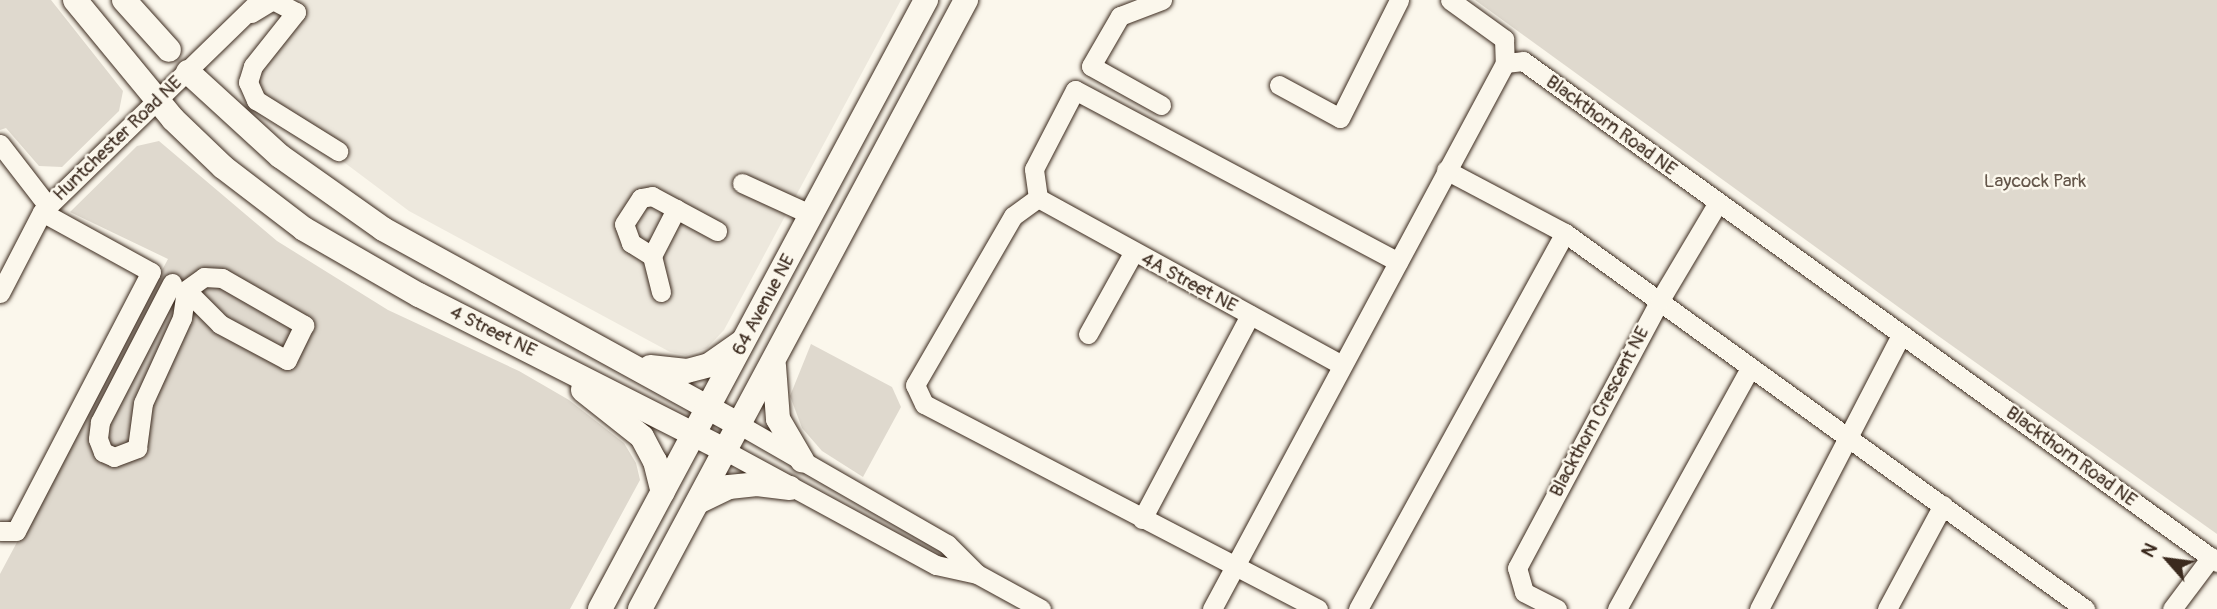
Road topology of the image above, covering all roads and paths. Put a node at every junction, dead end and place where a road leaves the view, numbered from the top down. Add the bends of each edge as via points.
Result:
1 (75, 0) edge
2 (124, 0) edge
3 (260, 0) edge
4 (926, 0) edge
5 (965, 0) edge
6 (1162, 0) edge
7 (1399, 0) edge
8 (1450, 0) edge
9 (242, 19) junction
10 (169, 50) joint
11 (1505, 63) junction
12 (188, 72) junction
13 (1279, 85) dead end
14 (159, 99) junction
15 (1161, 105) dead end
16 (0, 144) edge
17 (338, 151) dead end
18 (1446, 170) junction
19 (742, 183) dead end
20 (1038, 198) junction
21 (1717, 204) junction
22 (45, 209) junction
23 (676, 209) junction
24 (812, 215) junction
25 (717, 231) dead end
26 (1565, 233) junction
27 (1133, 253) junction
28 (652, 256) junction
29 (1398, 261) junction
30 (179, 286) junction
31 (661, 292) dead end
32 (0, 293) edge
33 (1660, 300) junction
34 (1250, 315) junction
35 (1088, 334) dead end
36 (1901, 335) junction
37 (745, 340) junction
38 (545, 358) junction
39 (633, 364) junction
40 (774, 365) junction
41 (1342, 365) junction
42 (1750, 368) junction
43 (709, 408) junction
44 (740, 425) junction
45 (694, 434) junction
46 (1848, 435) junction
47 (726, 451) junction
48 (802, 460) junction
49 (790, 488) junction
50 (663, 492) junction
51 (698, 502) junction
52 (1943, 505) junction
53 (1142, 519) junction
54 (0, 531) edge
55 (2214, 560) edge
56 (1235, 567) junction
57 (977, 574) junction
58 (600, 609) edge
59 (640, 609) edge
60 (1041, 609) edge
61 (1212, 609) edge
62 (1318, 609) edge
63 (1358, 609) edge
64 (1557, 609) edge
65 (1617, 609) edge
66 (1759, 609) edge
67 (1887, 609) edge
68 (2085, 609) edge
69 (2172, 609) edge

1 - 14 main road, 4 Street NE
2 - 10 main road, 4 Street NE
3 - 9 street
4 - 24 main road, 64 Avenue NE
5 - 40 main road, 64 Avenue NE
6 - 15 street via 1120,16 1091,66
7 - 13 street via 1340,118
8 - 11 street via 1504,38
9 - 12 street, Huntchester Road NE
9 - 17 street via 273,1 296,12 266,45 248,82 261,105
10 - 12 street, 4 Street NE
11 - 18 street
11 - 21 street, Blackthorn Road NE via 1523,61
12 - 14 street, Huntchester Road NE
12 - 39 main road, 4 Street NE via 280,156 383,229
14 - 22 street, Huntchester Road NE
14 - 38 main road, 4 Street NE via 223,167 304,229 395,283
16 - 22 street, Huntchester Road NE
18 - 26 street
18 - 29 street
19 - 24 street
20 - 27 street, 4A Street NE
20 - 29 street via 1034,169 1075,90
20 - 53 street via 1013,216 915,385 917,395 924,404
21 - 33 street, Blackthorn Crescent NE
21 - 36 street, Blackthorn Road NE
22 - 32 street, Huntchester Road NE
22 - 54 street via 151,272 16,531
23 - 25 street
23 - 28 street
23 - 28 street via 652,196 641,198 631,208 624,224 626,234
24 - 37 main road, 64 Avenue NE
26 - 33 street
26 - 63 street
27 - 34 street, 4A Street NE
27 - 35 street
28 - 31 street
29 - 41 street
30 - 30 street via 220,324 287,360 304,325 222,278 204,277
30 - 30 street via 100,422 98,439 103,452 114,457 137,448 144,403 182,318
33 - 42 street
33 - 64 street, Blackthorn Crescent NE via 1517,568 1524,592
34 - 41 street, 4A Street NE
34 - 53 street
36 - 46 street
36 - 55 street, Blackthorn Road NE
37 - 39 main road via 709,365 687,371
37 - 43 main road, 64 Avenue NE
38 - 45 main road, 4 Street NE
38 - 50 main road via 642,437 655,461
39 - 43 main road, 4 Street NE
40 - 44 main road, 64 Avenue NE
40 - 48 main road via 778,419
41 - 56 street
42 - 46 street
42 - 65 street
43 - 44 main road, 4 Street NE
43 - 45 main road, 64 Avenue NE
44 - 47 main road, 64 Avenue NE
44 - 48 street, 4 Street NE
45 - 47 main road, 4 Street NE
45 - 50 main road, 64 Avenue NE
46 - 52 street
46 - 66 street
47 - 49 street, 4 Street NE
47 - 51 main road, 64 Avenue NE
48 - 57 street, 4 Street NE via 947,544
49 - 51 main road via 729,487
49 - 57 street, 4 Street NE via 936,565
50 - 58 main road, 64 Avenue NE
51 - 59 main road, 64 Avenue NE
52 - 67 street
52 - 68 street
53 - 56 street
55 - 69 street
56 - 61 street
56 - 62 street
57 - 60 street, 4 Street NE

